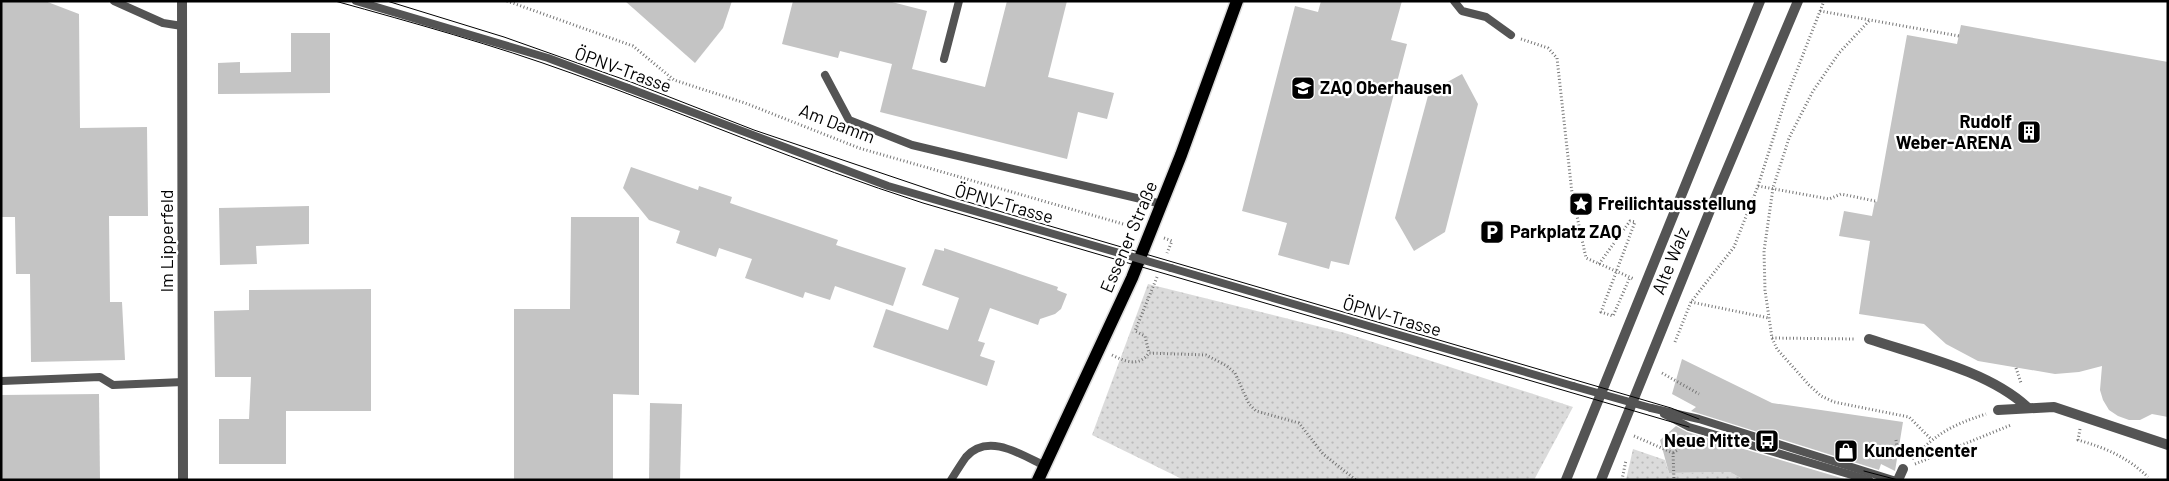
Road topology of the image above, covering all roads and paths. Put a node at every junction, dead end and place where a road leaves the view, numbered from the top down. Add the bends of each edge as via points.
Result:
1 (114, 1) edge
2 (182, 1) edge
3 (356, 1) edge
4 (507, 1) edge
5 (959, 1) edge
6 (1237, 1) edge
7 (1454, 1) edge
8 (1760, 1) edge
9 (1798, 1) edge
10 (1824, 1) edge
11 (1820, 12) junction
12 (1870, 21) junction
13 (182, 26) junction
14 (1511, 35) joint
15 (1959, 36) dead end
16 (944, 59) dead end
17 (825, 75) dead end
18 (670, 76) junction
19 (664, 95) dead end
20 (1758, 186) junction
21 (1773, 188) junction
22 (1875, 201) dead end
23 (1162, 204) junction
24 (1150, 233) junction
25 (1164, 259) dead end
26 (1599, 264) junction
27 (1160, 268) dead end
28 (1615, 271) junction
29 (1623, 274) dead end
30 (1630, 277) dead end
31 (1675, 295) junction
32 (1692, 302) junction
33 (1769, 318) junction
34 (1772, 338) junction
35 (1855, 338) dead end
36 (1869, 339) dead end
37 (1672, 347) dead end
38 (1100, 349) junction
39 (1149, 352) junction
40 (1665, 365) dead end
41 (2, 380) edge
42 (183, 382) junction
43 (1699, 394) dead end
44 (2027, 407) junction
45 (1652, 408) junction
46 (1998, 410) joint
47 (2009, 426) dead end
48 (1621, 431) junction
49 (1932, 439) junction
50 (1896, 440) dead end
51 (2078, 440) dead end
52 (1871, 443) dead end
53 (2168, 445) edge
54 (1679, 448) dead end
55 (1673, 453) junction
56 (1893, 457) dead end
57 (1898, 457) dead end
58 (1045, 466) junction
59 (1903, 469) junction
60 (2148, 477) dead end
61 (183, 480) edge
62 (951, 480) edge
63 (1038, 480) edge
64 (1356, 480) edge
65 (1566, 480) edge
66 (1601, 480) edge
67 (1674, 480) edge
68 (1869, 480) edge
69 (1894, 480) edge
70 (1898, 480) edge

1 - 13 lane via 163,23
2 - 13 street, Im Lipperfeld
3 - 45 lane, ÖPNV-Trasse, bridge via 548,58 888,186
4 - 18 path, Am Damm via 633,46
5 - 16 lane
6 - 23 main road, Essener Straße
7 - 14 lane via 1462,11 1486,17
8 - 65 street, Alte Walz
9 - 31 street, Alte Walz
10 - 11 path
11 - 12 path
11 - 20 path via 1786,98
12 - 15 path
12 - 21 path via 1839,53 1813,91 1789,138
13 - 42 street, Im Lipperfeld
14 - 26 path via 1548,48 1557,58 1572,192 1582,244 1586,258
17 - 23 lane via 849,120 894,138
18 - 19 path
18 - 24 path, Am Damm via 858,148
20 - 21 path
20 - 32 path via 1734,248
21 - 22 path via 1829,199 1841,194
21 - 33 path via 1764,251
23 - 24 main road, Essener Straße
24 - 25 path, Am Damm via 1172,241
24 - 38 main road, Essener Straße
26 - 28 path
26 - 28 path via 1630,221 1635,222
27 - 39 path via 1135,331 1145,336
28 - 29 path
28 - 30 path via 1601,312 1613,316
31 - 32 path
31 - 48 street, Alte Walz
32 - 33 path
32 - 37 path
33 - 34 path
34 - 35 path
34 - 49 path via 1778,349 1821,396 1834,402 1909,418
36 - 44 street via 1971,374 2012,394
38 - 39 path via 1128,362 1140,361
38 - 58 main road, Essener Straße
39 - 64 path via 1206,355 1227,366 1256,411 1299,423 1324,454
40 - 43 path via 1661,374
41 - 42 lane via 100,377 113,385
42 - 61 street, Im Lipperfeld
44 - 46 street
44 - 53 street via 2054,407
45 - 68 lane via 1689,426
45 - 69 lane via 1699,419
46 - 49 path via 1962,422
47 - 59 path
48 - 55 path
48 - 66 street, Alte Walz
49 - 59 path
50 - 57 path
51 - 60 path via 2107,448 2132,462
52 - 56 path via 1868,452
54 - 55 path
55 - 67 path
58 - 62 lane via 995,445 982,447 968,456
58 - 63 main road, Essener Straße
59 - 70 street

